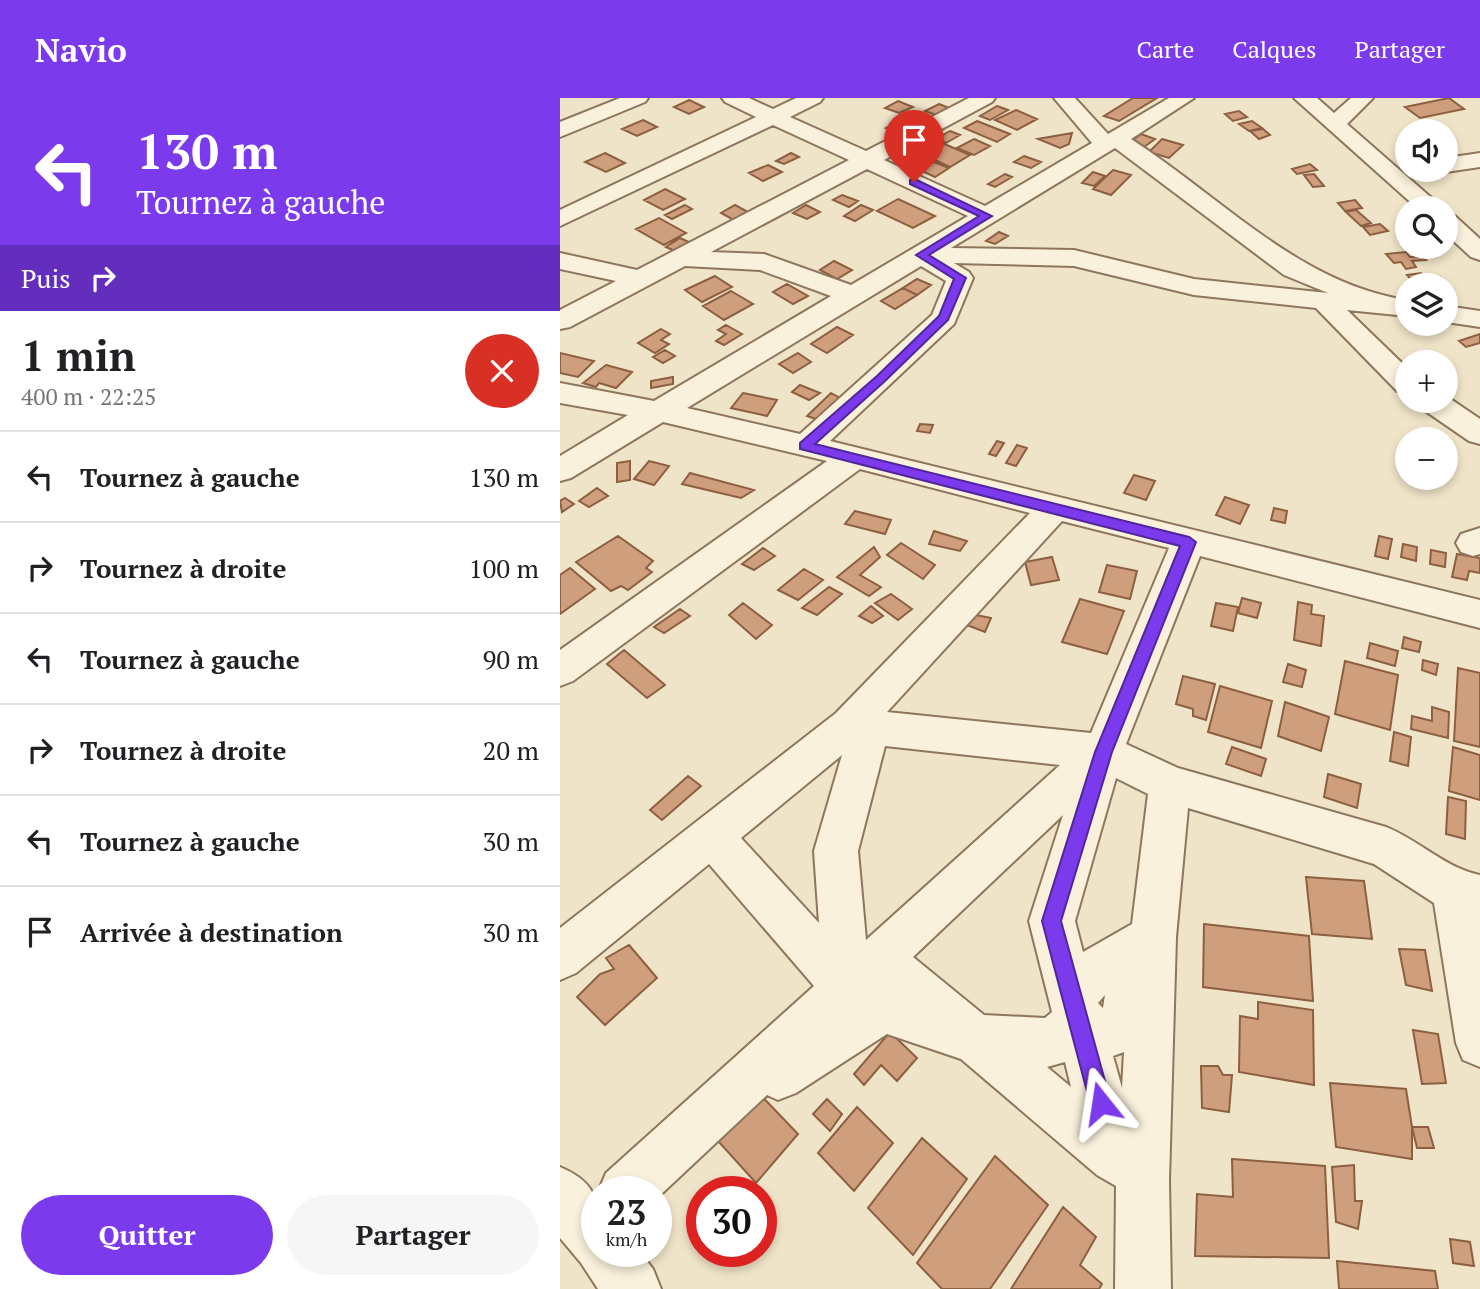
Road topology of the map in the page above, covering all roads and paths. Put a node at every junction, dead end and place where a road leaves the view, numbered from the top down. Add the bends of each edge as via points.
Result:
1 (638, 98) edge
2 (732, 98) edge
3 (813, 98) edge
4 (985, 98) edge
5 (1064, 98) edge
6 (1184, 98) edge
7 (1304, 98) edge
8 (1363, 98) edge
9 (773, 117) junction
10 (1334, 124) junction
11 (560, 130) edge
12 (1111, 142) junction
13 (865, 159) junction
14 (1480, 160) edge
15 (1458, 163) edge
16 (1395, 168) edge
17 (1409, 182) edge
18 (1421, 196) edge
19 (987, 216) junction
20 (560, 219) edge
21 (1458, 232) edge
22 (1480, 252) edge
23 (921, 255) junction
24 (681, 258) junction
25 (560, 261) edge
26 (640, 279) junction
27 (853, 295) junction
28 (1324, 301) junction
29 (1374, 303) junction
30 (1395, 306) edge
31 (1458, 316) edge
32 (1480, 319) edge
33 (560, 321) edge
34 (1395, 373) edge
35 (560, 393) edge
36 (657, 411) junction
37 (1449, 413) edge
38 (1480, 434) edge
39 (805, 446) junction
40 (855, 457) junction
41 (560, 470) edge
42 (1055, 507) junction
43 (1189, 542) junction
44 (1480, 614) edge
45 (560, 670) edge
46 (860, 726) junction
47 (1103, 752) junction
48 (1170, 784) junction
49 (712, 836) junction
50 (1467, 894) edge
51 (1153, 937) junction
52 (560, 957) edge
53 (863, 973) junction
54 (1076, 1009) junction
55 (975, 1039) junction
56 (1480, 1043) edge
57 (749, 1077) junction
58 (1129, 1169) junction
59 (642, 1176) edge
60 (1143, 1289) edge

1 - 11 street
2 - 9 street
3 - 9 street
4 - 13 street
5 - 12 street
6 - 12 street
7 - 10 street
8 - 10 street
9 - 13 street
9 - 20 street
10 - 16 street
12 - 19 street
12 - 29 street via 1152,162 1293,270
13 - 19 street
13 - 24 street
14 - 15 street
17 - 18 street
19 - 23 street
21 - 22 street
23 - 27 street
23 - 28 street via 1074,258 1194,287
23 - 39 street via 960,278 944,318
24 - 26 street
24 - 27 street via 764,261
25 - 26 street
26 - 33 street
27 - 36 street
28 - 29 street
28 - 34 street
29 - 30 street
31 - 32 street
35 - 36 street
36 - 39 street
36 - 41 street
37 - 38 street
39 - 40 street
40 - 42 street
40 - 45 street
42 - 43 street
42 - 46 street
43 - 44 street
43 - 47 street
46 - 47 street
46 - 49 street
46 - 53 street via 836,850
47 - 48 street
47 - 53 street
47 - 54 street via 1052,921
48 - 50 street via 1386,847
48 - 51 street
49 - 52 street
49 - 53 street
50 - 56 street
51 - 54 street via 1133,967 1125,1021 1108,1034
51 - 58 street
53 - 55 street
53 - 57 street
54 - 55 street via 1052,1043
54 - 58 street
55 - 57 street via 883,1009 777,1076
55 - 58 street
57 - 59 street
58 - 60 street

